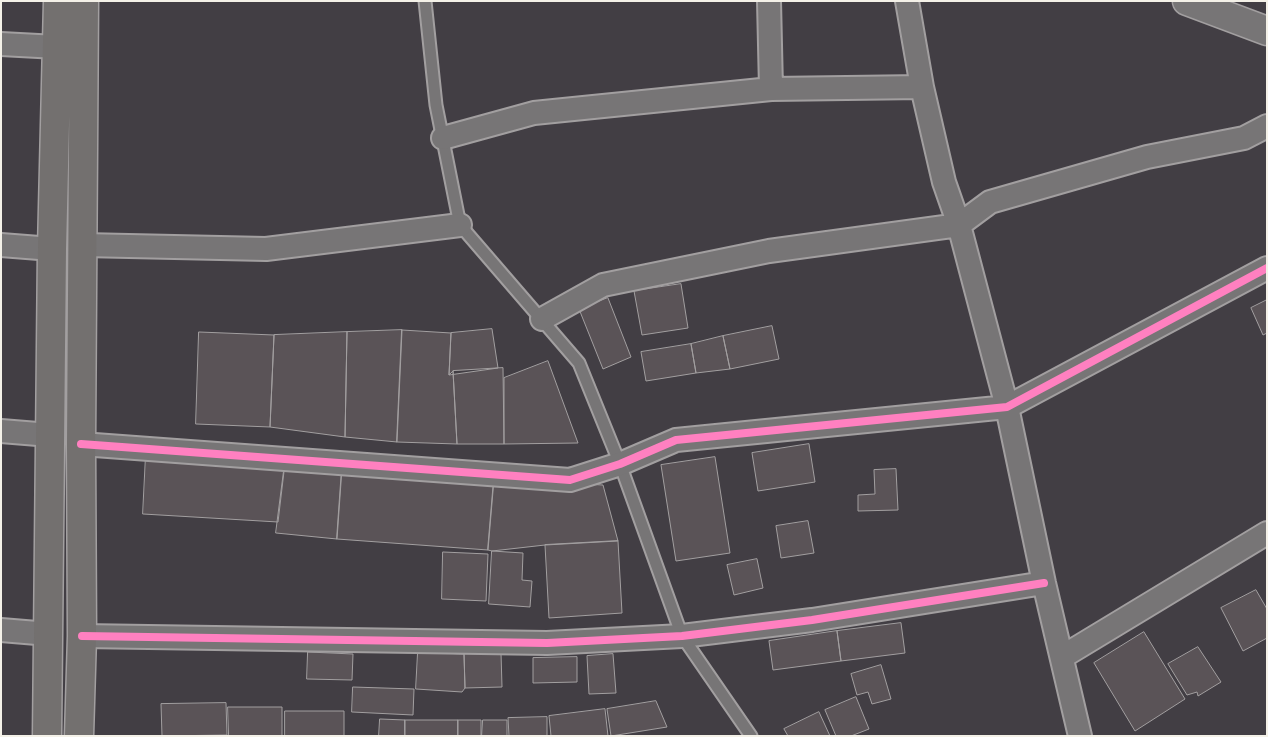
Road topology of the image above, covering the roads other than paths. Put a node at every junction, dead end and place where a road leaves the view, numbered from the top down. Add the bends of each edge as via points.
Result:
1 (425, 1) edge
2 (769, 1) edge
3 (907, 1) edge
4 (1187, 1) edge
5 (71, 4) edge
6 (1267, 31) edge
7 (1, 44) edge
8 (57, 47) junction
9 (922, 88) junction
10 (771, 89) junction
11 (1267, 126) edge
12 (443, 138) junction
13 (460, 225) junction
14 (959, 225) junction
15 (1, 245) edge
16 (83, 245) junction
17 (52, 249) junction
18 (1267, 268) edge
19 (542, 319) junction
20 (1007, 407) junction
21 (1, 432) edge
22 (50, 435) junction
23 (81, 444) junction
24 (620, 464) junction
25 (1267, 533) edge
26 (1044, 583) junction
27 (1, 630) edge
28 (49, 634) junction
29 (82, 636) junction
30 (682, 636) junction
31 (1062, 657) junction
32 (47, 736) edge
33 (79, 736) edge
34 (751, 736) edge
35 (1080, 736) edge

1 - 12 lane via 436,105
2 - 10 street
3 - 9 street
4 - 6 main road
5 - 8 main road
5 - 16 main road
7 - 8 street
8 - 17 main road
9 - 10 street
9 - 14 street via 944,182
10 - 12 street via 534,113
11 - 14 street via 1244,138 1147,158 990,202
12 - 13 lane
13 - 16 street via 266,249
13 - 19 lane
14 - 19 street via 768,251 603,285
14 - 20 street
15 - 17 street
16 - 23 main road
17 - 22 main road
18 - 20 street
19 - 24 lane via 579,363
20 - 24 street via 676,440
20 - 26 street
21 - 22 street
22 - 28 main road
23 - 24 street via 570,480
23 - 29 main road
24 - 30 lane
25 - 31 street
26 - 30 street via 812,620
26 - 31 street
27 - 28 street
28 - 32 main road
29 - 30 street via 546,643
29 - 33 main road
30 - 34 lane
31 - 35 street

